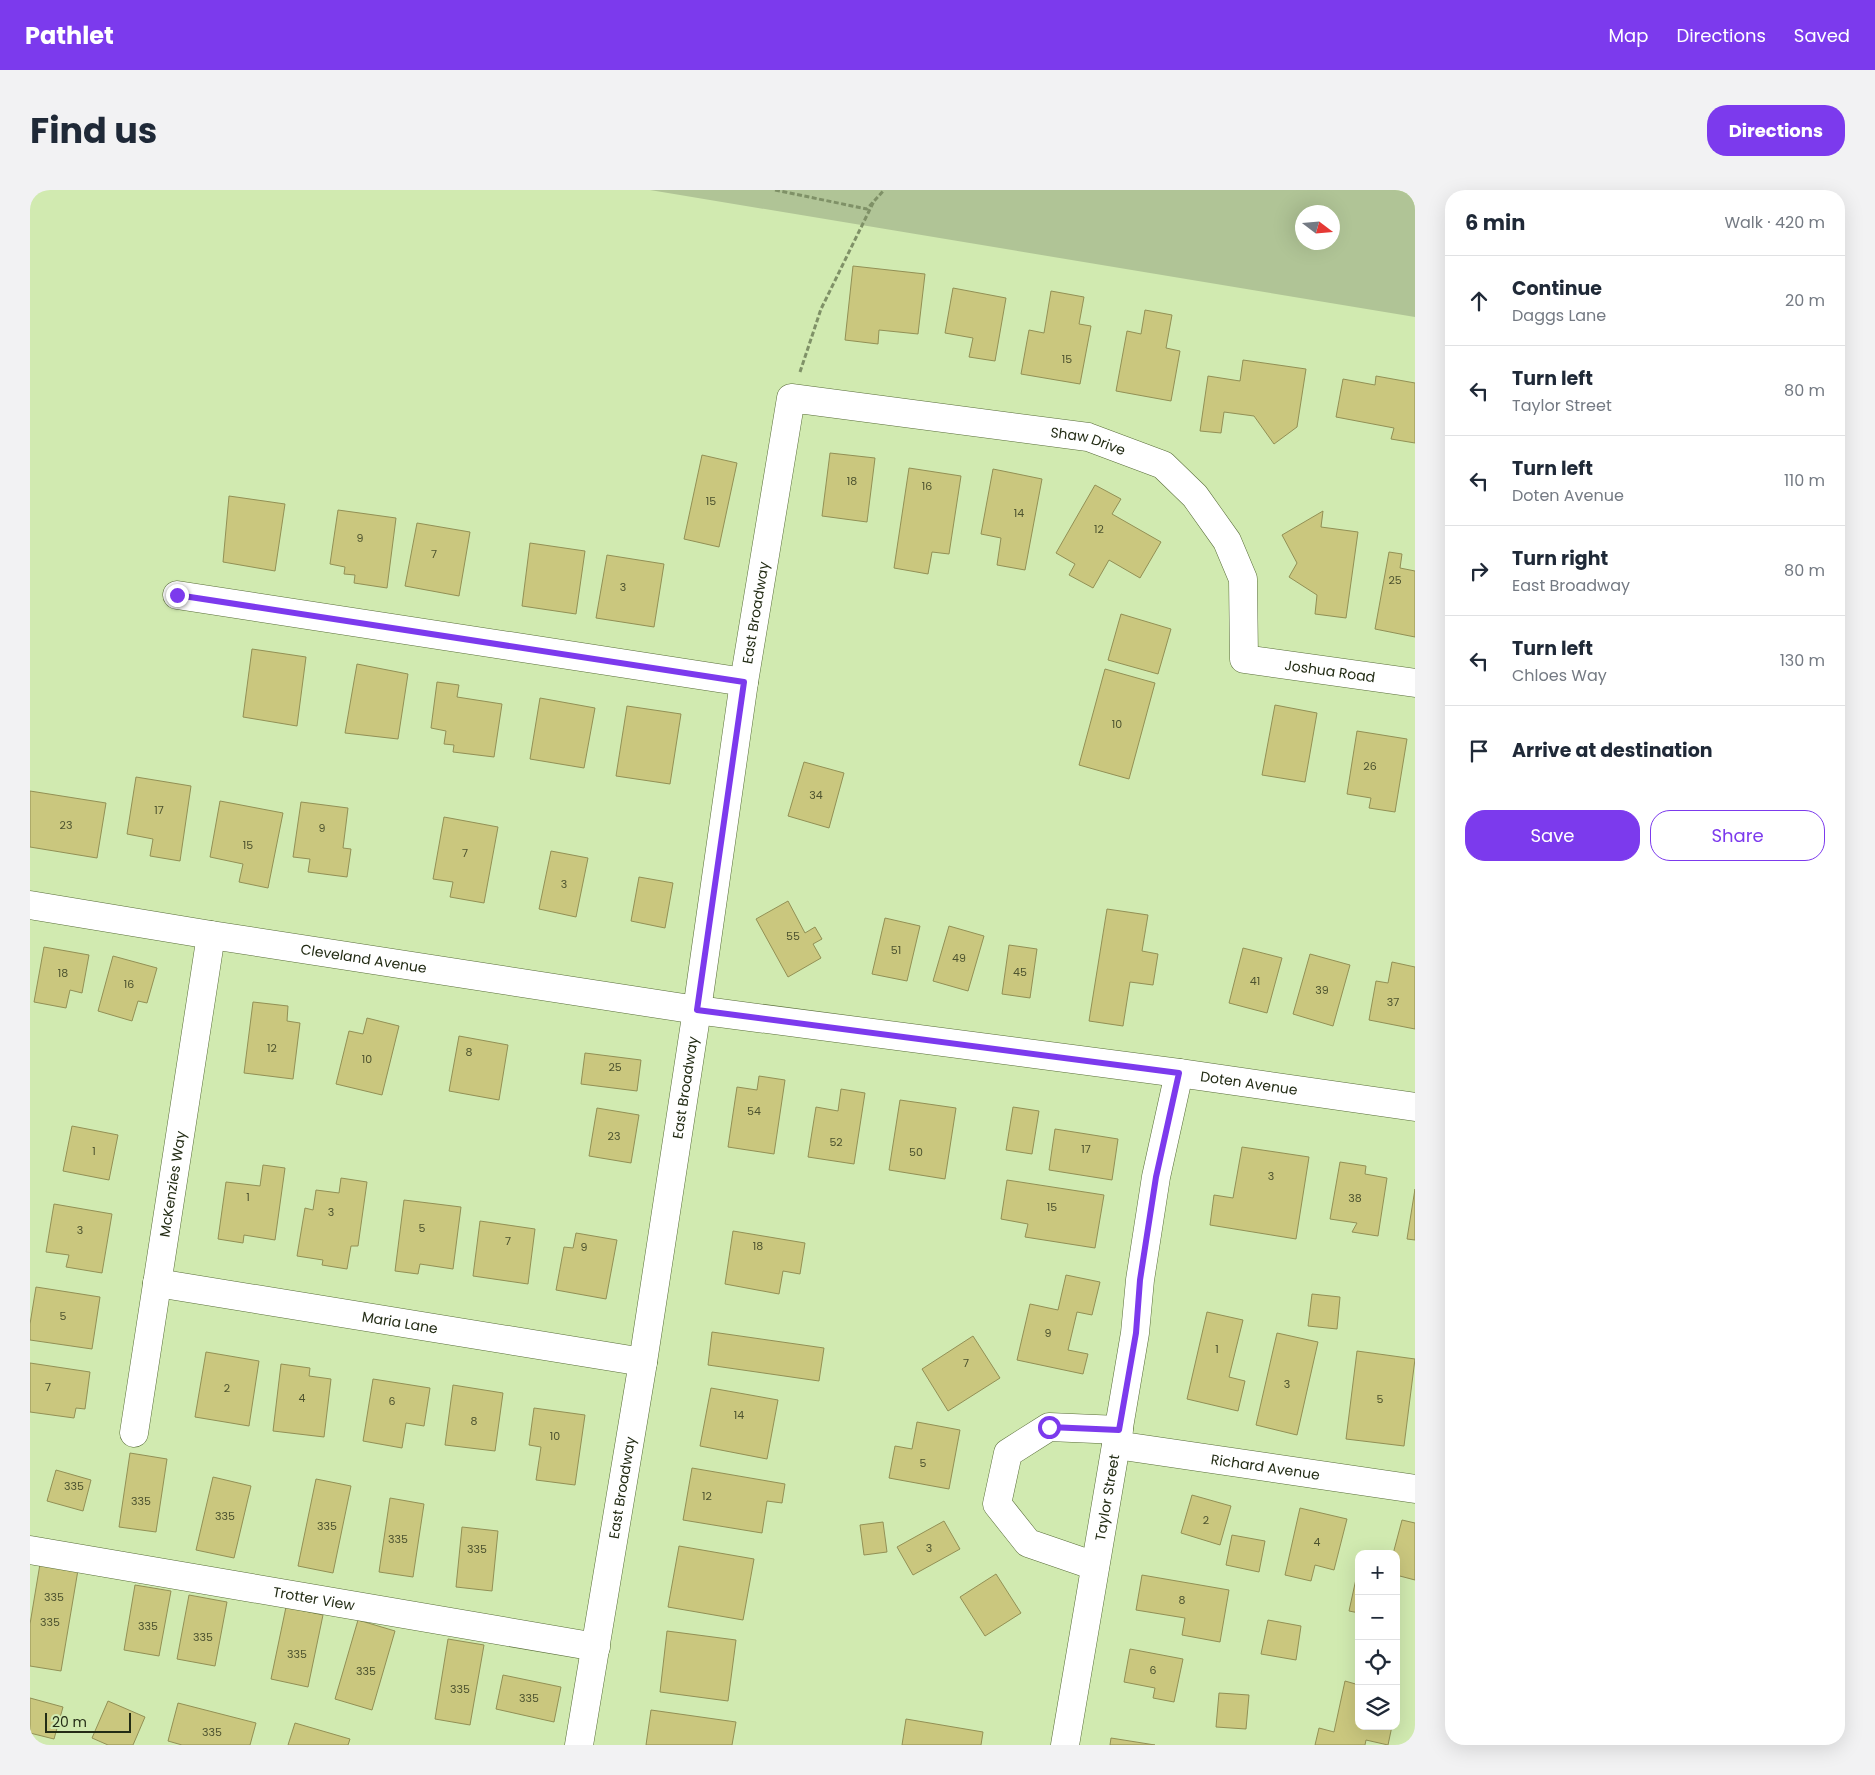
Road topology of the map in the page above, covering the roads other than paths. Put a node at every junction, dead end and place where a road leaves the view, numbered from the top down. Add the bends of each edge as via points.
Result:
1 (792, 398) joint
2 (177, 595) dead end
3 (1244, 659) joint
4 (744, 682) junction
5 (1415, 683) edge
6 (30, 905) edge
7 (211, 935) junction
8 (697, 1010) junction
9 (1179, 1073) junction
10 (1415, 1107) edge
11 (157, 1283) junction
12 (643, 1362) junction
13 (134, 1433) dead end
14 (1118, 1438) junction
15 (1415, 1489) edge
16 (30, 1550) edge
17 (1095, 1566) junction
18 (596, 1647) junction
19 (579, 1745) edge
20 (1065, 1745) edge

1 - 3 street, Shaw Drive via 1088,437 1163,466 1195,496 1228,541 1243,579
1 - 4 street, East Broadway
2 - 4 street
3 - 5 street, Joshua Road
4 - 8 street, East Broadway
6 - 7 street, Cleveland Avenue
7 - 8 street, Cleveland Avenue
7 - 11 street, McKenzies Way
8 - 9 street, Doten Avenue
8 - 12 street, East Broadway
9 - 10 street, Doten Avenue
9 - 14 street, Taylor Street via 1156,1177 1140,1280 1136,1333
11 - 12 street, Maria Lane
11 - 13 street, McKenzies Way
12 - 18 street, East Broadway
14 - 15 street, Richard Avenue
14 - 17 street, Taylor Street
14 - 17 street, Richard Avenue via 1049,1427 1008,1453 997,1504 1028,1544
16 - 18 street, Trotter View
17 - 20 street, Taylor Street
18 - 19 street, East Broadway

